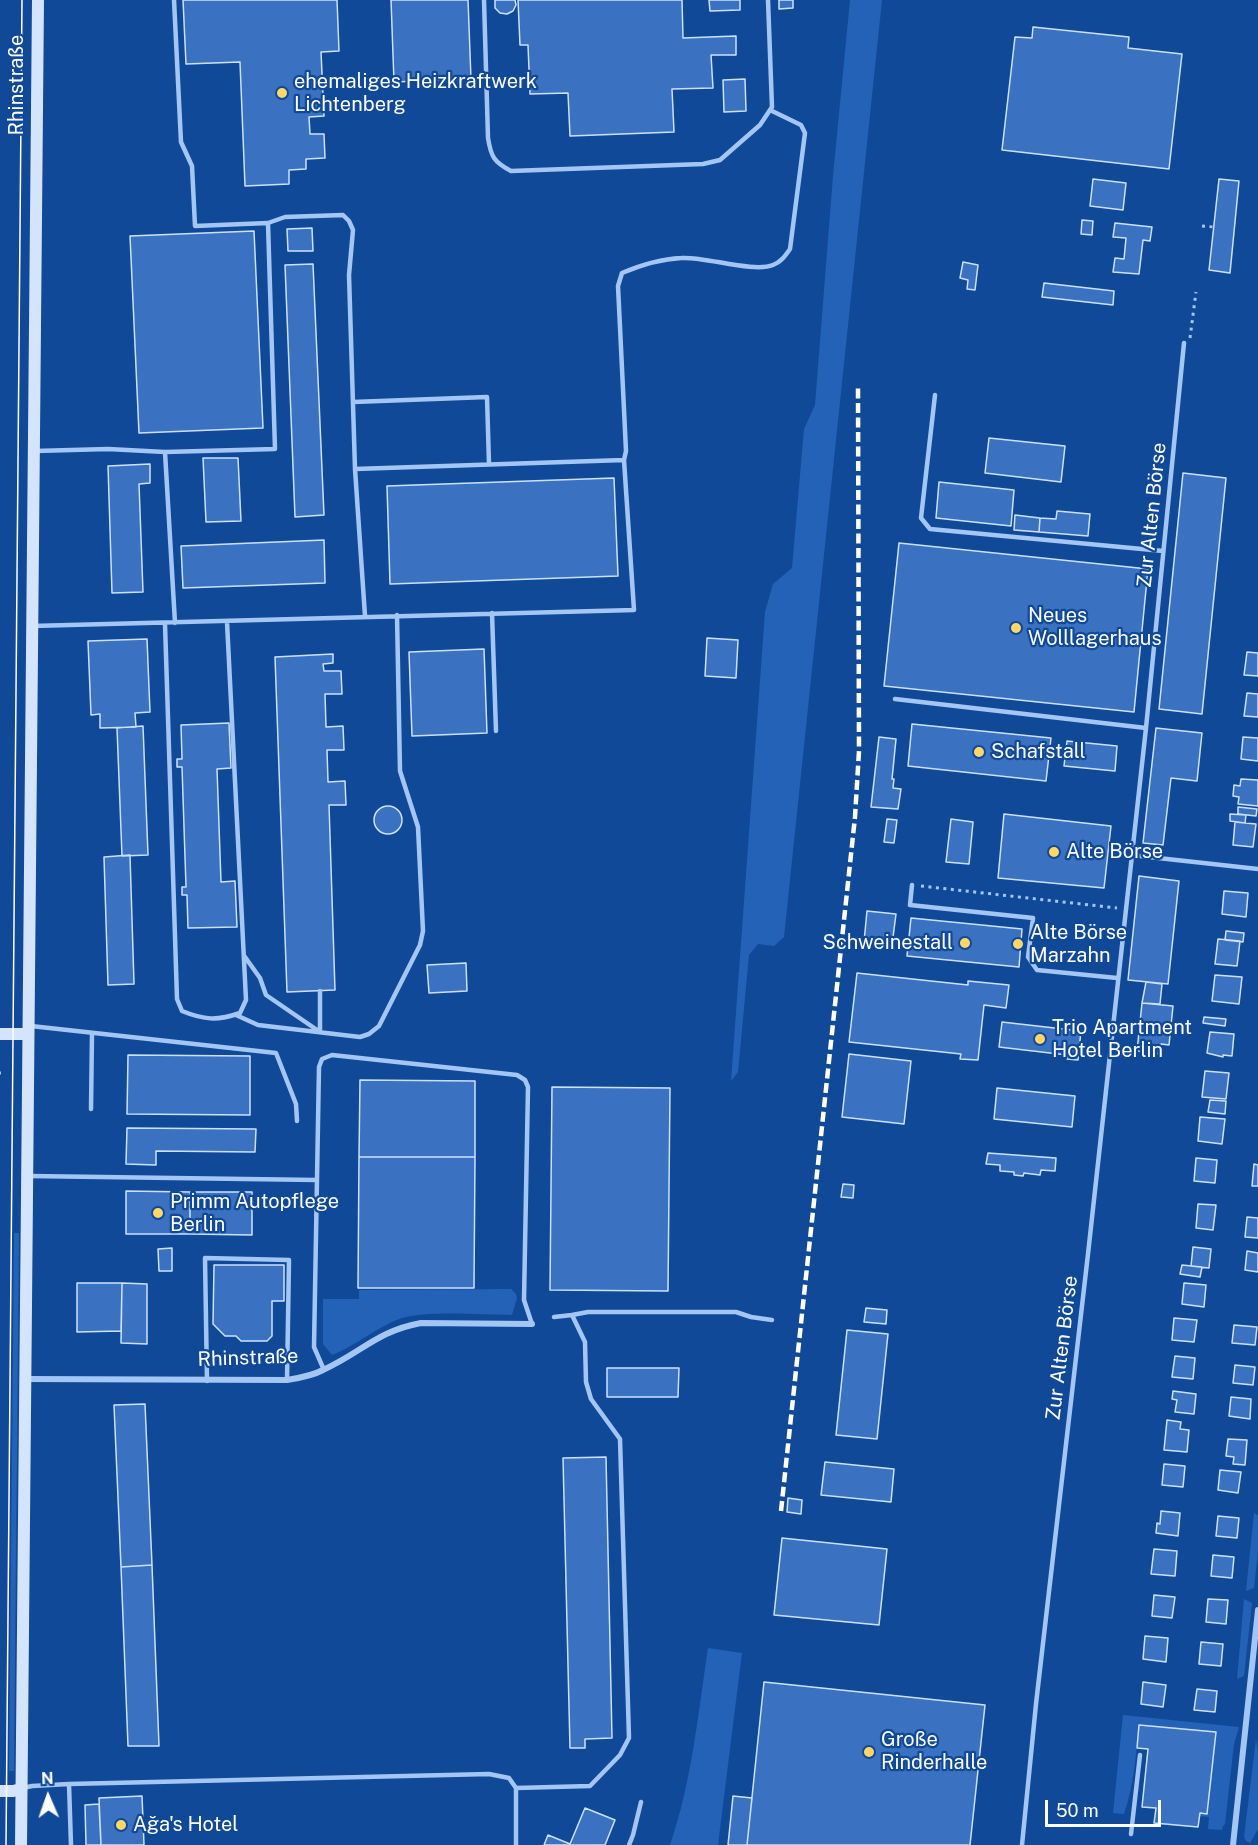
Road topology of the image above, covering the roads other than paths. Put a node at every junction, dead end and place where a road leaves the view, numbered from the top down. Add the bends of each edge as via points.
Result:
1 (38, 0) edge
2 (174, 0) edge
3 (484, 0) edge
4 (768, 0) edge
5 (770, 110) junction
6 (268, 223) junction
7 (1184, 343) road end
8 (935, 395) dead end
9 (353, 402) junction
10 (34, 451) junction
11 (165, 452) junction
12 (624, 460) junction
13 (489, 464) junction
14 (355, 469) junction
15 (1163, 551) junction
16 (492, 613) junction
17 (397, 615) junction
18 (365, 616) junction
19 (227, 622) junction
20 (175, 623) junction
21 (165, 624) junction
22 (32, 626) junction
23 (895, 699) dead end
24 (1146, 728) junction
25 (496, 731) dead end
26 (1131, 855) junction
27 (1258, 869) edge
28 (912, 885) road end
29 (244, 955) junction
30 (1117, 978) junction
31 (320, 991) dead end
32 (236, 1015) junction
33 (28, 1030) junction
34 (320, 1032) junction
35 (92, 1033) junction
36 (0, 1034) edge
37 (91, 1109) dead end
38 (297, 1121) dead end
39 (27, 1176) junction
40 (317, 1180) junction
41 (572, 1315) junction
42 (554, 1317) dead end
43 (772, 1320) dead end
44 (532, 1324) joint
45 (324, 1370) junction
46 (25, 1379) junction
47 (287, 1380) junction
48 (207, 1381) junction
49 (1258, 1610) edge
50 (1140, 1755) dead end
51 (69, 1784) junction
52 (516, 1788) junction
53 (21, 1789) junction
54 (0, 1791) edge
55 (641, 1802) dead end
56 (1131, 1834) dead end
57 (21, 1845) edge
58 (71, 1845) edge
59 (516, 1845) edge
60 (629, 1845) edge
61 (1022, 1845) edge
62 (1232, 1845) edge

1 - 10 main road, Rhinstraße
2 - 6 lane via 181,142 192,166 195,226
3 - 5 lane via 490,153 498,164 511,171 703,164 720,160 760,125
4 - 5 lane
5 - 12 lane via 801,125 805,133 790,249 782,260 771,266 745,266 683,257 647,263 622,273 618,286
6 - 9 lane via 285,216 343,214 349,221
6 - 11 lane via 275,449
7 - 15 lane, Zur Alten Börse
8 - 15 lane via 921,518 930,529
9 - 13 lane via 487,397
9 - 14 lane
10 - 11 lane
10 - 22 main road, Rhinstraße
11 - 20 lane
12 - 13 lane
12 - 16 lane via 634,610
13 - 14 lane
14 - 18 lane
15 - 24 lane, Zur Alten Börse
16 - 17 lane
16 - 25 lane
17 - 18 lane
17 - 34 lane via 400,771 418,826 423,931 420,945 379,1026 360,1037
18 - 19 lane
19 - 20 lane
19 - 29 lane
20 - 21 lane
21 - 22 lane
21 - 32 lane via 177,999 182,1011 200,1018
22 - 33 main road, Rhinstraße
23 - 24 lane
24 - 26 lane, Zur Alten Börse
26 - 27 lane
26 - 30 lane, Zur Alten Börse
28 - 30 lane via 910,904 1033,918 1028,957 1037,970
29 - 32 lane via 246,1000
29 - 34 lane via 260,978 266,996
30 - 61 lane, Zur Alten Börse
31 - 34 lane
32 - 34 lane via 258,1025
33 - 35 lane
33 - 36 main road
33 - 39 main road, Rhinstraße
35 - 37 lane
35 - 38 lane via 276,1053 296,1104
39 - 40 lane
39 - 46 main road, Rhinstraße
40 - 44 lane via 322,1059 332,1056 517,1075 525,1080 525,1300
40 - 45 lane via 315,1347
41 - 42 lane
41 - 43 lane via 736,1312
41 - 52 lane via 585,1342 586,1383 591,1399 620,1439 629,1738 620,1755 590,1786
44 - 45 street, Rhinstraße via 405,1326 382,1335
45 - 47 street, Rhinstraße
46 - 48 street, Rhinstraße
46 - 53 main road, Rhinstraße
47 - 48 street, Rhinstraße
47 - 48 lane via 288,1260 205,1258
49 - 62 street
50 - 56 lane
51 - 52 lane via 489,1774 508,1778
51 - 53 lane
51 - 58 lane
52 - 59 lane
53 - 54 main road
53 - 57 main road, Rhinstraße
55 - 60 lane

